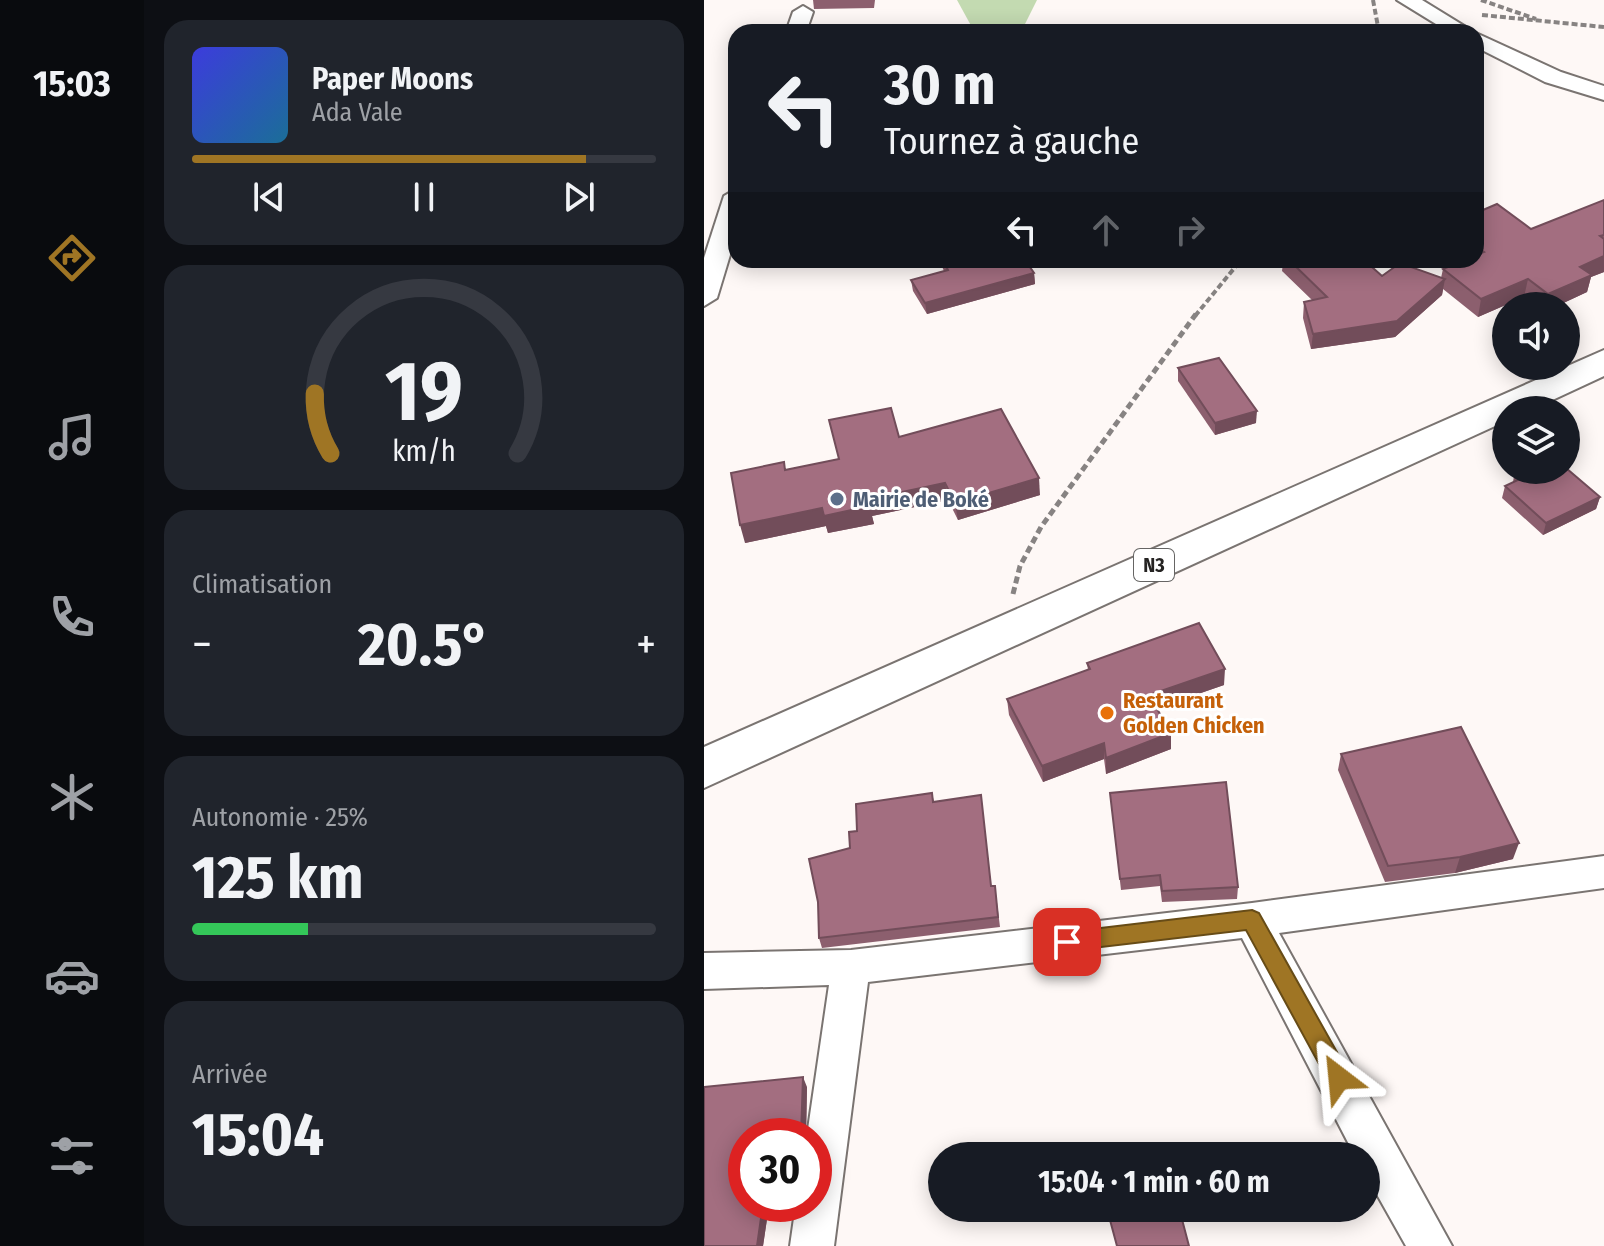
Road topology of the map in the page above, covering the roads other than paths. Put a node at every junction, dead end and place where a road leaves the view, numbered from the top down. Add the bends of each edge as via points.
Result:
1 (1407, 0) edge
2 (1450, 24) edge
3 (1484, 43) edge
4 (1604, 93) edge
5 (728, 222) edge
6 (704, 298) edge
7 (1604, 362) edge
8 (704, 768) edge
9 (1604, 872) edge
10 (1252, 920) junction
11 (851, 967) junction
12 (704, 971) edge
13 (812, 1246) edge
14 (1430, 1246) edge

1 - 2 street
3 - 4 street via 1553,77
5 - 6 street
7 - 8 highway, N3
9 - 10 street
10 - 11 street
10 - 14 street
11 - 12 street
11 - 13 street

